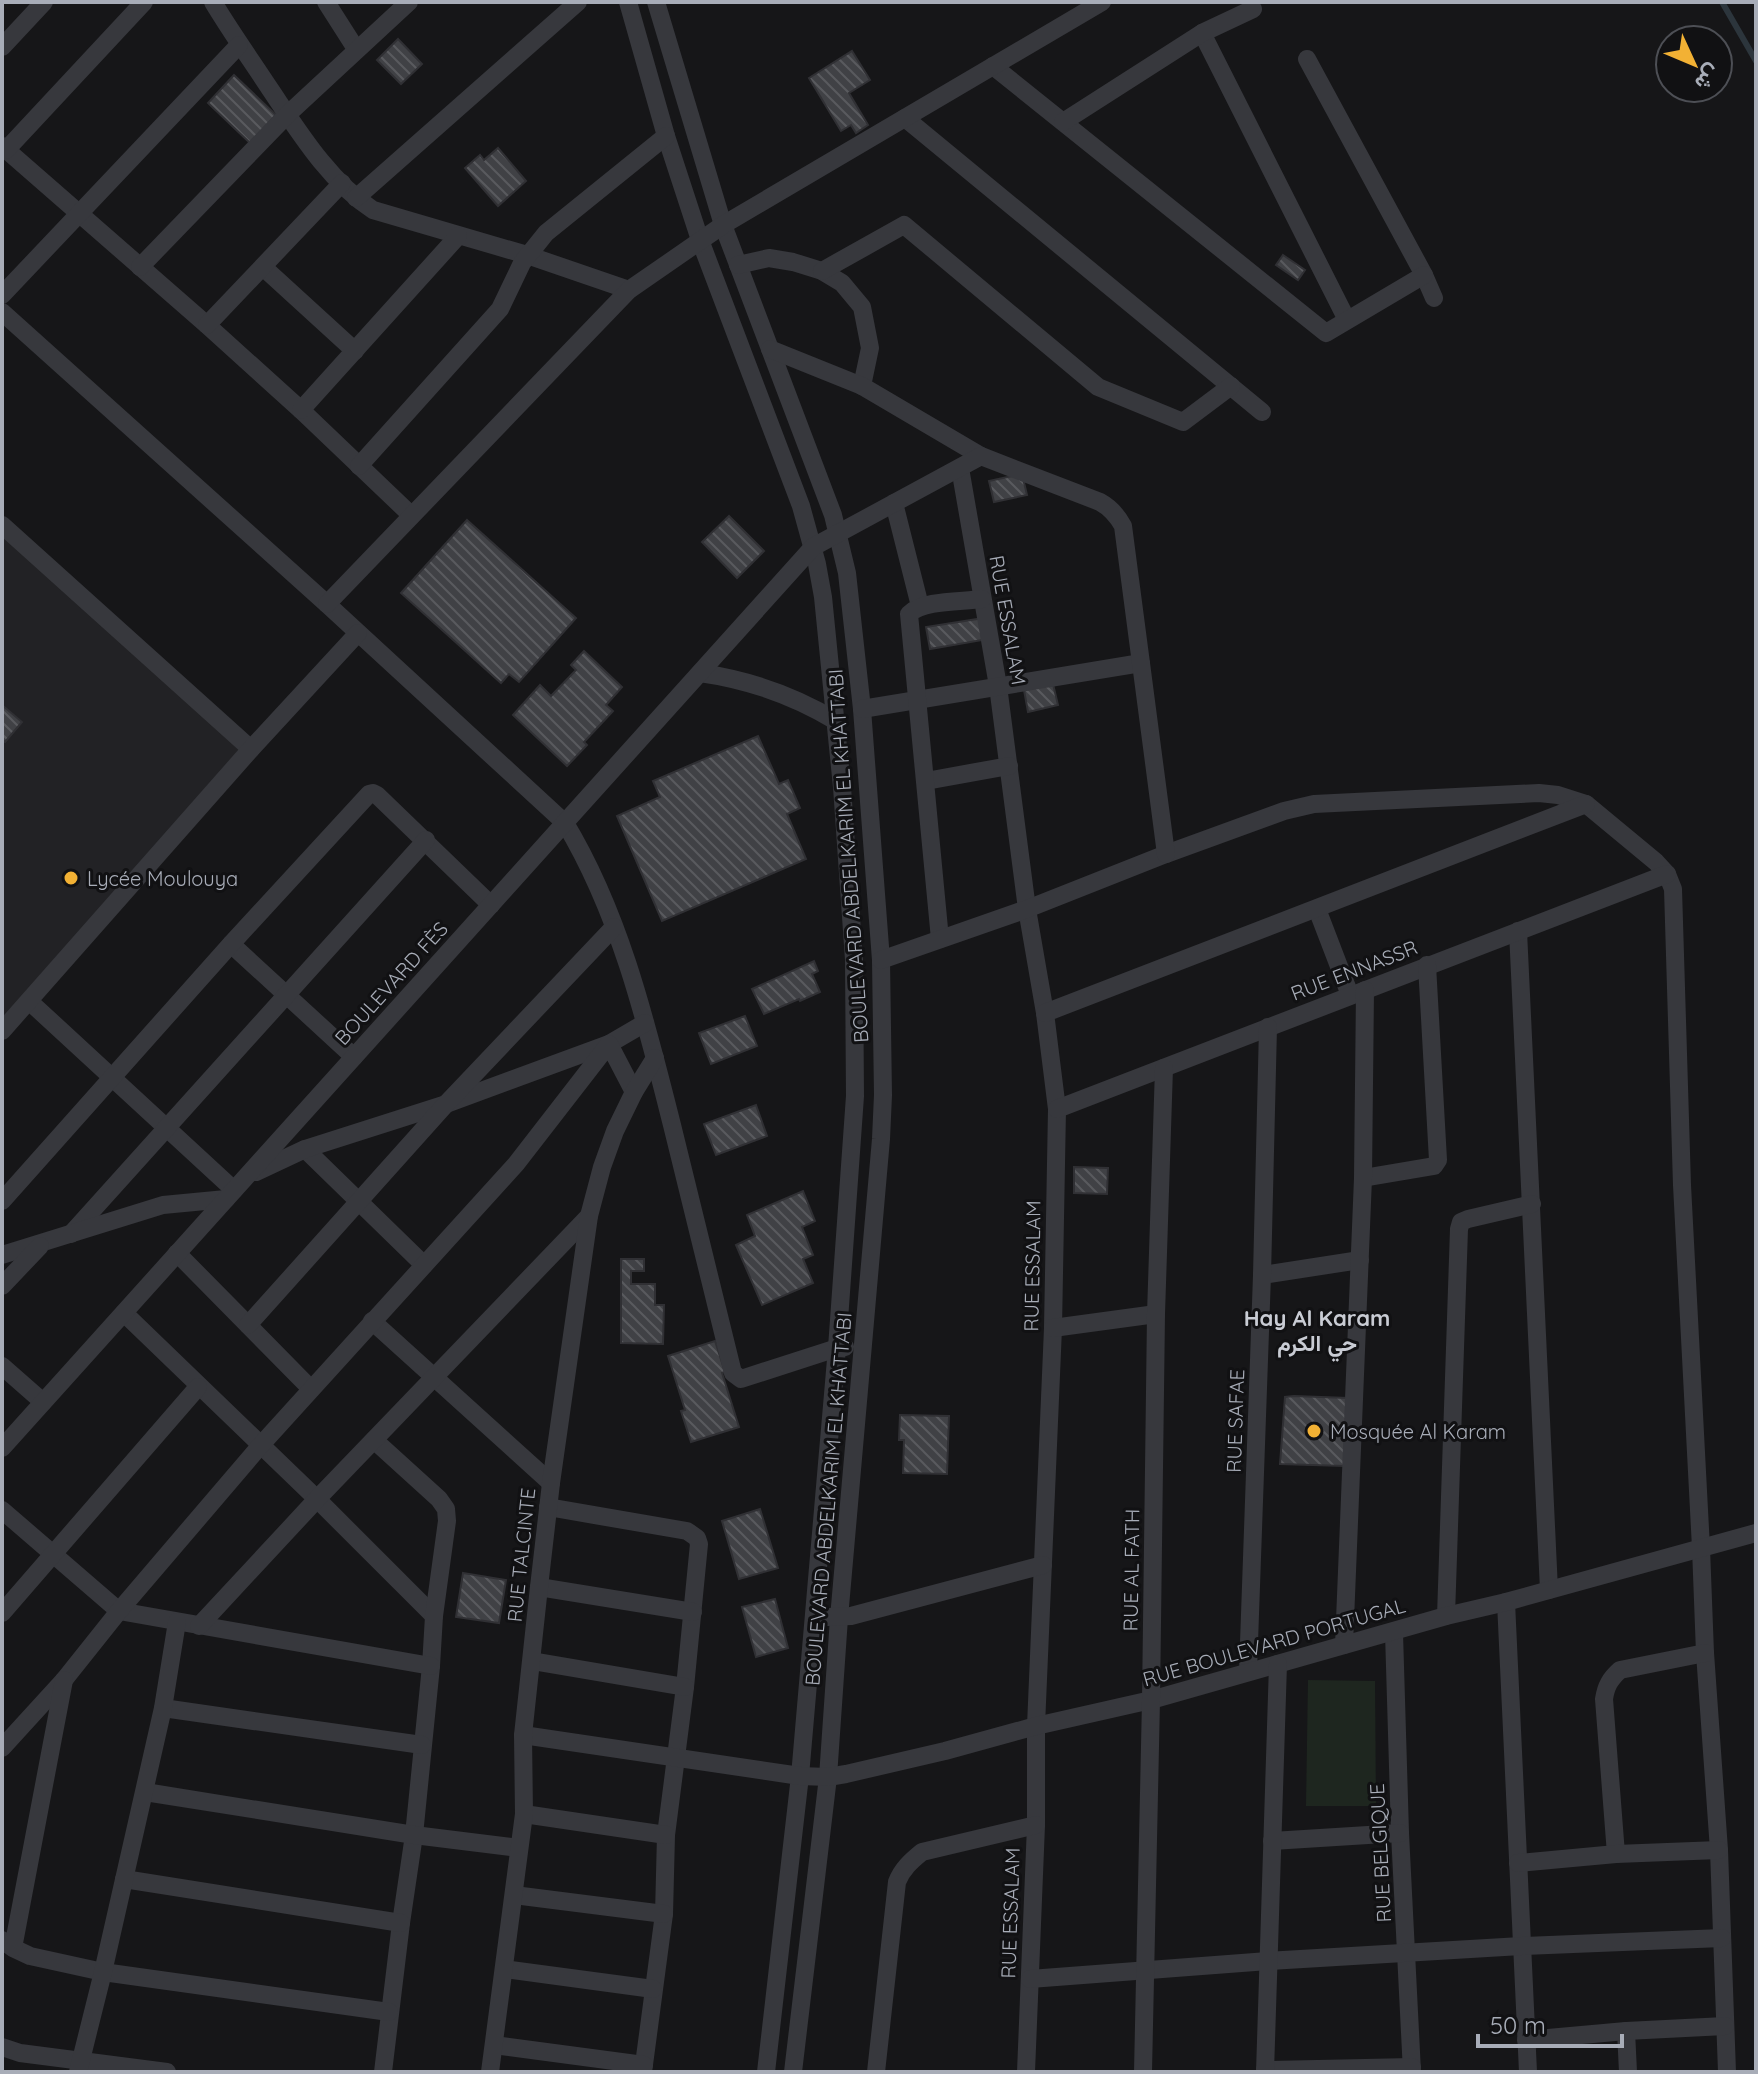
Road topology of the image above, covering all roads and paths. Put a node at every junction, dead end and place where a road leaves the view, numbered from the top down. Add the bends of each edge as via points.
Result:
1 (44, 2) edge
2 (144, 2) edge
3 (213, 2) edge
4 (326, 2) edge
5 (409, 2) edge
6 (578, 2) edge
7 (628, 2) edge
8 (656, 2) edge
9 (1102, 2) edge
10 (1253, 9) dead end
11 (1202, 33) junction
12 (239, 45) junction
13 (2, 47) edge
14 (356, 49) junction
15 (1307, 59) dead end
16 (993, 66) junction
17 (287, 115) junction
18 (905, 118) junction
19 (1063, 122) junction
20 (666, 136) junction
21 (4, 148) edge
22 (342, 183) junction
23 (356, 198) junction
24 (79, 214) junction
25 (723, 225) junction
26 (458, 236) junction
27 (700, 240) junction
28 (527, 255) junction
29 (738, 265) junction
30 (140, 267) junction
31 (263, 267) junction
32 (822, 271) junction
33 (1424, 275) junction
34 (629, 290) junction
35 (2, 295) edge
36 (1434, 298) dead end
37 (2, 312) edge
38 (1347, 320) junction
39 (207, 325) junction
40 (770, 349) junction
41 (355, 351) junction
42 (862, 386) junction
43 (1231, 386) junction
44 (301, 410) junction
45 (1262, 412) dead end
46 (981, 456) junction
47 (359, 466) junction
48 (960, 468) junction
49 (894, 503) junction
50 (411, 515) junction
51 (2, 525) edge
52 (838, 532) junction
53 (813, 547) junction
54 (982, 599) junction
55 (327, 604) junction
56 (920, 606) junction
57 (358, 633) junction
58 (1141, 663) junction
59 (700, 673) junction
60 (998, 686) junction
61 (918, 699) junction
62 (862, 709) junction
63 (836, 721) junction
64 (251, 749) junction
65 (1009, 766) junction
66 (926, 781) junction
67 (1586, 804) junction
68 (565, 823) junction
69 (426, 840) junction
70 (1166, 854) junction
71 (1667, 874) junction
72 (491, 905) junction
73 (1027, 909) junction
74 (1317, 909) junction
75 (614, 927) junction
76 (1518, 931) junction
77 (940, 939) junction
78 (231, 944) junction
79 (881, 960) junction
80 (1427, 965) junction
81 (1358, 992) junction
82 (288, 995) junction
83 (29, 1001) junction
84 (1045, 1013) junction
85 (645, 1023) junction
86 (1268, 1027) junction
87 (2, 1031) edge
88 (609, 1044) junction
89 (354, 1057) junction
90 (655, 1058) junction
91 (1164, 1068) junction
92 (112, 1077) junction
93 (634, 1092) junction
94 (446, 1104) junction
95 (1057, 1109) junction
96 (166, 1127) junction
97 (305, 1149) junction
98 (1363, 1178) junction
99 (235, 1189) junction
100 (2, 1201) edge
101 (359, 1201) junction
102 (1532, 1204) junction
103 (589, 1216) junction
104 (71, 1234) junction
105 (41, 1244) junction
106 (177, 1253) junction
107 (2, 1255) edge
108 (1360, 1260) junction
109 (424, 1265) junction
110 (1262, 1275) junction
111 (2, 1286) edge
112 (124, 1313) junction
113 (1156, 1314) junction
114 (372, 1321) junction
115 (248, 1325) junction
116 (1053, 1328) junction
117 (862, 1345) junction
118 (837, 1348) junction
119 (2, 1366) edge
120 (434, 1376) junction
121 (198, 1387) junction
122 (311, 1389) junction
123 (43, 1402) junction
124 (374, 1440) junction
125 (260, 1446) junction
126 (2, 1448) edge
127 (551, 1483) junction
128 (317, 1499) junction
129 (548, 1507) junction
130 (2, 1510) edge
131 (1756, 1533) edge
132 (1701, 1548) junction
133 (53, 1555) junction
134 (1043, 1565) junction
135 (539, 1587) junction
136 (1549, 1590) junction
137 (1506, 1602) junction
138 (119, 1611) junction
139 (693, 1612) junction
140 (2, 1613) edge
141 (434, 1616) junction
142 (1446, 1616) junction
143 (814, 1617) junction
144 (839, 1618) junction
145 (177, 1622) junction
146 (199, 1626) junction
147 (1394, 1633) junction
148 (1344, 1645) junction
149 (1705, 1653) junction
150 (532, 1661) junction
151 (1278, 1664) junction
152 (431, 1666) junction
153 (1248, 1671) junction
154 (64, 1680) junction
155 (685, 1687) junction
156 (1151, 1700) junction
157 (163, 1708) junction
158 (1036, 1726) junction
159 (523, 1735) junction
160 (422, 1745) junction
161 (2, 1748) edge
162 (676, 1758) junction
163 (800, 1776) junction
164 (828, 1777) junction
165 (145, 1792) junction
166 (524, 1814) junction
167 (1036, 1825) junction
168 (1400, 1833) junction
169 (414, 1835) junction
170 (666, 1835) junction
171 (1272, 1841) junction
172 (519, 1848) junction
173 (1719, 1850) junction
174 (1616, 1854) junction
175 (1518, 1863) junction
176 (124, 1879) junction
177 (514, 1895) junction
178 (664, 1914) junction
179 (401, 1923) junction
180 (1722, 1938) junction
181 (7, 1944) edge
182 (1521, 1946) junction
183 (1407, 1954) junction
184 (1268, 1961) junction
185 (504, 1969) junction
186 (103, 1972) junction
187 (1146, 1972) junction
188 (1030, 1979) junction
189 (653, 1989) junction
190 (389, 2012) junction
191 (1725, 2026) junction
192 (1626, 2031) junction
193 (1526, 2040) junction
194 (494, 2045) junction
195 (2, 2047) edge
196 (79, 2066) edge
197 (643, 2068) edge
198 (1412, 2069) edge
199 (1265, 2071) edge
200 (167, 2072) edge
201 (383, 2072) edge
202 (490, 2072) edge
203 (766, 2072) edge
204 (793, 2072) edge
205 (876, 2072) edge
206 (1026, 2072) edge
207 (1143, 2072) edge
208 (1528, 2072) edge
209 (1628, 2072) edge
210 (1727, 2072) edge

1 - 13 street
2 - 21 street
3 - 12 street
4 - 14 street
5 - 14 street
6 - 23 street
7 - 20 street, BOULEVARD ABDELKARIM EL KHATTABI
8 - 25 street, BOULEVARD ABDELKARIM EL KHATTABI
9 - 16 street
10 - 11 street
11 - 19 street
11 - 38 street
12 - 17 street
12 - 24 street
14 - 17 street
15 - 33 street
16 - 18 street
16 - 19 street
17 - 22 street
17 - 30 street
18 - 25 street
18 - 43 street
19 - 38 street via 1326,333
20 - 27 street, BOULEVARD ABDELKARIM EL KHATTABI
20 - 28 street via 546,233
21 - 24 street
22 - 23 street
22 - 31 street
23 - 26 street via 373,210
24 - 30 street
24 - 35 street
25 - 27 street
25 - 29 street, BOULEVARD ABDELKARIM EL KHATTABI
26 - 28 street
26 - 41 street
27 - 34 street
27 - 53 street, BOULEVARD ABDELKARIM EL KHATTABI
28 - 34 street
28 - 47 street via 500,309
29 - 32 street via 769,258
29 - 40 street, BOULEVARD ABDELKARIM EL KHATTABI
30 - 39 street
31 - 39 street
31 - 41 street
32 - 42 street via 842,283 862,307 870,348
32 - 43 street via 904,225 1098,387 1183,422
33 - 36 street
33 - 38 street
34 - 50 street
37 - 55 street
39 - 44 street
40 - 42 street
40 - 52 street, BOULEVARD ABDELKARIM EL KHATTABI
41 - 44 street
42 - 46 street
43 - 45 street
44 - 47 street
46 - 48 street, BOULEVARD FÈS
46 - 58 street via 1100,502 1118,516
47 - 50 street
48 - 49 street, BOULEVARD FÈS
48 - 54 street, RUE ESSALAM
49 - 52 street, BOULEVARD FÈS
49 - 56 street
50 - 55 street
51 - 64 street
52 - 53 street, BOULEVARD FÈS
52 - 62 street, BOULEVARD ABDELKARIM EL KHATTABI
53 - 59 street, BOULEVARD FÈS
53 - 63 street, BOULEVARD ABDELKARIM EL KHATTABI
54 - 56 street
54 - 60 street, RUE ESSALAM
55 - 57 street
56 - 61 street via 909,614
57 - 64 street
57 - 68 street
58 - 60 street
58 - 70 street
59 - 63 street via 771,689
59 - 68 street, BOULEVARD FÈS
60 - 61 street
60 - 65 street, RUE ESSALAM
61 - 62 street
61 - 66 street
62 - 79 street, BOULEVARD ABDELKARIM EL KHATTABI
63 - 118 street, BOULEVARD ABDELKARIM EL KHATTABI via 856,1051
64 - 83 street
65 - 66 street
65 - 73 street, RUE ESSALAM
66 - 77 street
67 - 70 street via 1539,793 1314,804
67 - 71 street
67 - 74 street
68 - 72 street, BOULEVARD FÈS
68 - 75 street
69 - 72 street
69 - 78 street via 377,795 369,794
69 - 82 street
70 - 73 street
71 - 76 street, RUE ENNASSR
71 - 132 street via 1673,889
72 - 89 street, BOULEVARD FÈS
73 - 77 street
73 - 84 street, RUE ESSALAM
74 - 81 street
74 - 84 street
75 - 85 street
75 - 94 street
76 - 80 street, RUE ENNASSR
76 - 102 street
77 - 79 street
78 - 82 street
78 - 92 street
79 - 117 street, BOULEVARD ABDELKARIM EL KHATTABI via 883,1095
80 - 81 street, RUE ENNASSR
80 - 98 street via 1437,1164
81 - 86 street, RUE ENNASSR
81 - 98 street
82 - 89 street
82 - 96 street
83 - 87 street
83 - 92 street
84 - 95 street, RUE ESSALAM
85 - 88 street
85 - 90 street
86 - 91 street, RUE ENNASSR
86 - 110 street, RUE SAFAE
88 - 93 street
88 - 94 street
88 - 109 street via 516,1164
89 - 99 street, BOULEVARD FÈS
90 - 93 street, RUE TALCINTE
90 - 118 street via 736,1377
91 - 95 street, RUE ENNASSR
91 - 113 street, RUE AL FATH
92 - 96 street
92 - 100 street
93 - 103 street, RUE TALCINTE via 615,1131
94 - 97 street
94 - 101 street
95 - 116 street, RUE ESSALAM
96 - 99 street
96 - 104 street
97 - 99 street
97 - 101 street
98 - 108 street
99 - 104 street
99 - 106 street, BOULEVARD FÈS
101 - 109 street
101 - 115 street
102 - 136 street
102 - 142 street via 1468,1219 1459,1229
103 - 120 street
103 - 127 street, RUE TALCINTE
104 - 105 street
105 - 107 street
105 - 111 street
106 - 112 street, BOULEVARD FÈS
106 - 115 street
108 - 110 street
108 - 148 street
109 - 114 street
110 - 153 street, RUE SAFAE
112 - 121 street
112 - 123 street, BOULEVARD FÈS
113 - 116 street
113 - 156 street, RUE AL FATH
114 - 120 street
114 - 122 street
115 - 122 street
116 - 134 street, RUE ESSALAM
117 - 118 street
117 - 144 street, BOULEVARD ABDELKARIM EL KHATTABI
118 - 143 street, BOULEVARD ABDELKARIM EL KHATTABI
119 - 123 street
120 - 124 street
120 - 127 street
121 - 125 street
121 - 133 street
122 - 125 street
123 - 126 street, BOULEVARD FÈS
124 - 128 street
124 - 141 street via 446,1509
125 - 128 street
125 - 138 street
127 - 129 street, RUE TALCINTE
128 - 141 street
128 - 146 street
129 - 135 street, RUE TALCINTE
129 - 139 street via 692,1534 700,1550
130 - 133 street
131 - 132 street, RUE BOULEVARD PORTUGAL
132 - 136 street, RUE BOULEVARD PORTUGAL
132 - 149 street
133 - 138 street
133 - 140 street
134 - 144 street
134 - 158 street, RUE ESSALAM
135 - 139 street
135 - 150 street, RUE TALCINTE
136 - 137 street, RUE BOULEVARD PORTUGAL
137 - 142 street, RUE BOULEVARD PORTUGAL
137 - 175 street
138 - 145 street
138 - 154 street
139 - 155 street
141 - 152 street
142 - 147 street, RUE BOULEVARD PORTUGAL
143 - 144 street
143 - 163 street, BOULEVARD ABDELKARIM EL KHATTABI
144 - 164 street, BOULEVARD ABDELKARIM EL KHATTABI
145 - 146 street
145 - 157 street
146 - 152 street
147 - 148 street, RUE BOULEVARD PORTUGAL
147 - 168 street, RUE BELGIQUE
148 - 151 street, RUE BOULEVARD PORTUGAL
149 - 173 street
149 - 174 street via 1620,1670 1606,1687
150 - 155 street
150 - 159 street, RUE TALCINTE
151 - 153 street, RUE BOULEVARD PORTUGAL
151 - 171 street
152 - 160 street
153 - 156 street, RUE BOULEVARD PORTUGAL
154 - 161 street
154 - 181 street
155 - 162 street
156 - 158 street, RUE BOULEVARD PORTUGAL
156 - 187 street, RUE AL FATH
157 - 160 street
157 - 165 street
158 - 164 street, RUE BOULEVARD PORTUGAL
158 - 167 street, RUE ESSALAM
159 - 162 street, RUE BOULEVARD PORTUGAL
159 - 166 street, RUE TALCINTE
160 - 169 street
162 - 163 street, RUE BOULEVARD PORTUGAL
162 - 170 street
163 - 164 street, RUE BOULEVARD PORTUGAL
163 - 203 street, BOULEVARD ABDELKARIM EL KHATTABI
164 - 204 street, BOULEVARD ABDELKARIM EL KHATTABI
165 - 169 street
165 - 176 street
166 - 170 street
166 - 172 street, RUE TALCINTE
167 - 188 street, RUE ESSALAM
167 - 205 street via 922,1852 900,1873
168 - 171 street
168 - 183 street, RUE BELGIQUE
169 - 172 street
169 - 179 street
170 - 178 street
171 - 184 street
172 - 177 street, RUE TALCINTE
173 - 174 street
173 - 180 street
174 - 175 street
175 - 182 street
176 - 179 street
176 - 186 street
177 - 178 street
177 - 185 street, RUE TALCINTE
178 - 189 street
179 - 190 street
180 - 182 street
180 - 191 street
181 - 186 street via 30,1956
182 - 183 street
182 - 193 street
183 - 184 street
183 - 198 street, RUE BELGIQUE
184 - 187 street
184 - 199 street
185 - 189 street
185 - 194 street, RUE TALCINTE
186 - 190 street
186 - 196 street
187 - 188 street
187 - 207 street, RUE AL FATH
188 - 206 street, RUE ESSALAM
189 - 197 street
190 - 201 street
191 - 192 street
191 - 210 street
192 - 193 street
192 - 209 street
193 - 208 street
194 - 197 street
194 - 202 street, RUE TALCINTE
195 - 196 street
196 - 200 street
198 - 199 street

